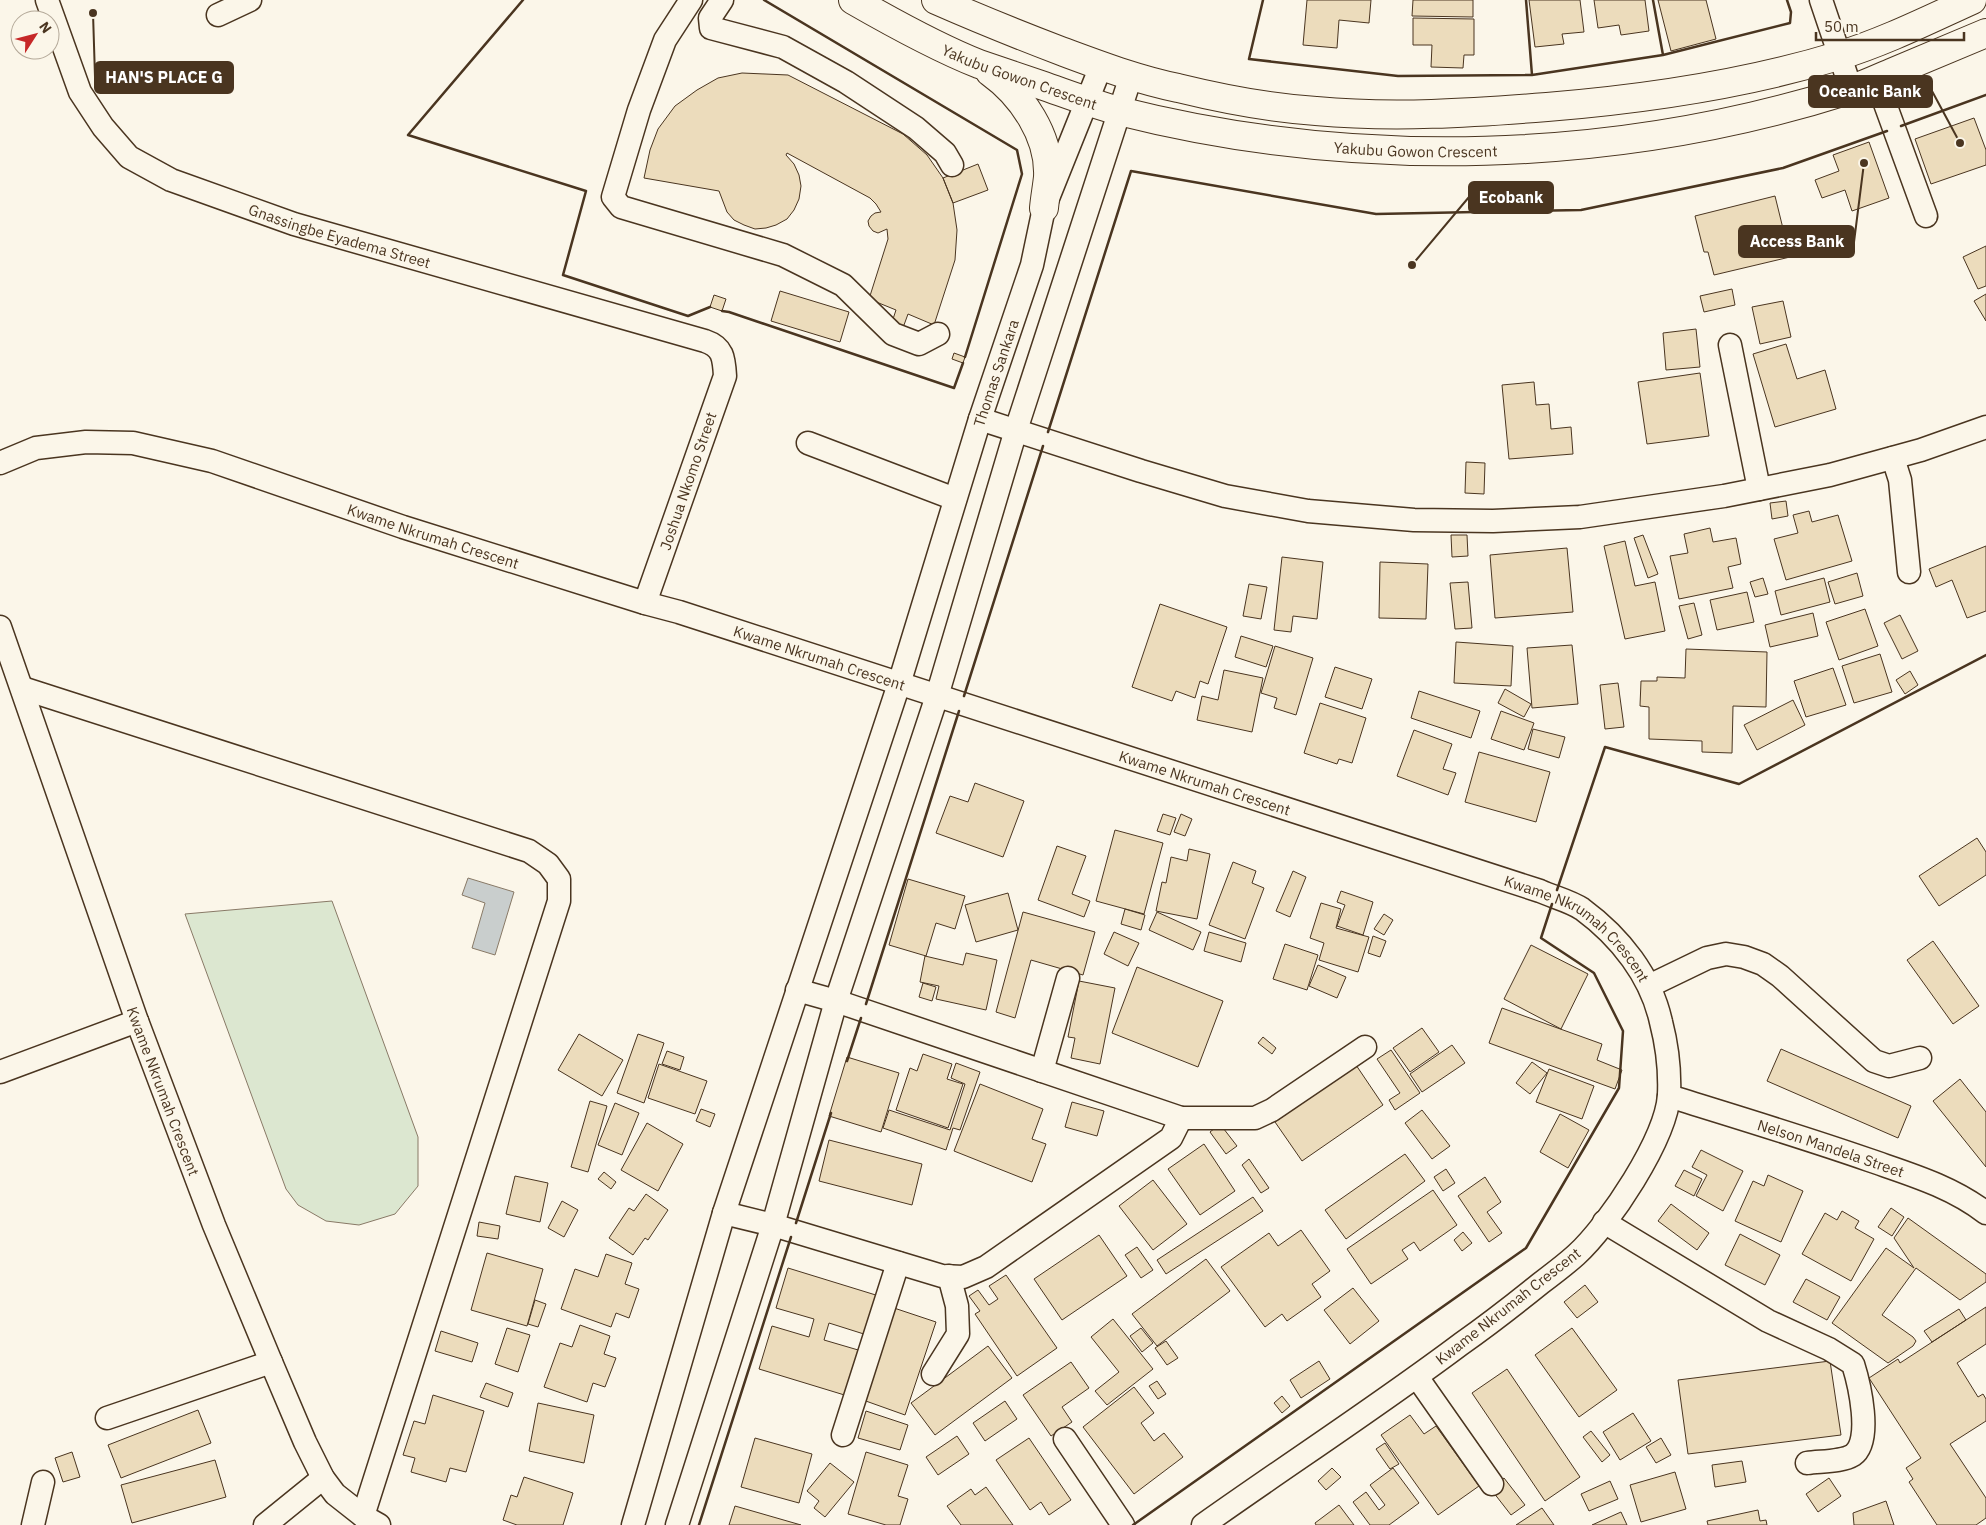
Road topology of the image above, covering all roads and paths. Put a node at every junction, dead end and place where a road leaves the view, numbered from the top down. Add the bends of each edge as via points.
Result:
1 (47, 0) edge
2 (250, 0) edge
3 (690, 0) edge
4 (722, 0) edge
5 (853, 0) edge
6 (936, 0) edge
7 (1821, 0) edge
8 (1972, 0) edge
9 (218, 15) dead end
10 (1986, 33) edge
11 (1840, 56) junction
12 (977, 63) junction
13 (1101, 66) junction
14 (1131, 76) junction
15 (1876, 78) junction
16 (1851, 89) junction
17 (1087, 102) junction
18 (1120, 111) junction
19 (952, 165) dead end
20 (1044, 208) junction
21 (1926, 216) dead end
22 (938, 334) dead end
23 (1730, 345) dead end
24 (724, 357) joint
25 (980, 418) junction
26 (1986, 427) edge
27 (1016, 430) junction
28 (808, 443) dead end
29 (1893, 458) junction
30 (0, 463) edge
31 (1759, 489) junction
32 (955, 500) junction
33 (1909, 572) dead end
34 (645, 603) junction
35 (0, 627) edge
36 (4, 652) edge
37 (899, 684) junction
38 (22, 688) junction
39 (937, 696) junction
40 (1068, 978) dead end
41 (1649, 986) junction
42 (798, 990) junction
43 (836, 1001) junction
44 (136, 1021) junction
45 (1365, 1047) dead end
46 (1920, 1058) dead end
47 (1042, 1071) junction
48 (0, 1072) edge
49 (1669, 1096) junction
50 (1181, 1118) junction
51 (724, 1213) junction
52 (1986, 1213) edge
53 (1604, 1222) junction
54 (773, 1224) junction
55 (898, 1263) junction
56 (949, 1276) junction
57 (271, 1362) junction
58 (933, 1374) dead end
59 (1417, 1377) junction
60 (106, 1418) dead end
61 (843, 1434) dead end
62 (1064, 1439) dead end
63 (1807, 1463) dead end
64 (323, 1478) junction
65 (43, 1482) dead end
66 (1492, 1484) dead end
67 (1232, 1517) edge
68 (371, 1520) edge
69 (33, 1525) edge
70 (264, 1525) edge
71 (633, 1525) edge
72 (677, 1525) edge
73 (1123, 1525) edge
74 (1203, 1525) edge

1 - 24 street, Gnassingbe Eyadema Street via 80,92 103,127 129,157 171,180 294,224 705,341 718,348
2 - 9 street
3 - 22 street via 665,40 639,110 613,197 621,208 783,256 843,285 893,334 919,344
4 - 19 street via 710,18 711,28 783,47 846,82 916,128 945,153
5 - 12 main road, Yakubu Gowon Crescent
6 - 13 main road
7 - 11 street
8 - 11 main road
10 - 15 main road, Yakubu Gowon Crescent
11 - 14 main road via 1690,91 1603,103 1484,112 1371,114 1315,111 1255,104
11 - 16 street
12 - 17 main road, Yakubu Gowon Crescent
12 - 20 main road via 1004,82 1028,111 1045,145 1048,176
13 - 14 main road
13 - 17 street, Thomas Sankara
14 - 18 street
15 - 16 main road, Yakubu Gowon Crescent
15 - 21 street
16 - 18 main road, Yakubu Gowon Crescent via 1739,119 1635,138 1526,149 1446,152 1309,146
17 - 18 main road, Yakubu Gowon Crescent
17 - 20 street, Thomas Sankara
18 - 27 street
20 - 25 street, Thomas Sankara via 1032,265
23 - 31 street
24 - 34 street, Joshua Nkomo Street via 725,376
25 - 27 street
25 - 32 street, Thomas Sankara
26 - 29 street
27 - 31 street via 1225,496 1308,511 1414,520 1580,517
27 - 39 street
28 - 32 street
29 - 31 street
29 - 33 street via 1900,480
30 - 34 street, Kwame Nkrumah Crescent via 36,448 86,442 141,445 212,461 403,527
32 - 37 street, Thomas Sankara
34 - 37 street, Kwame Nkrumah Crescent
35 - 36 street, Kwame Nkrumah Crescent
36 - 38 street, Kwame Nkrumah Crescent
37 - 39 street, Kwame Nkrumah Crescent
37 - 42 street, Thomas Sankara
38 - 44 street, Kwame Nkrumah Crescent
38 - 68 street via 529,851 548,864 559,879 559,901
39 - 41 street, Kwame Nkrumah Crescent via 1540,891 1588,914 1622,945
39 - 43 street
40 - 47 street
41 - 46 street via 1707,958 1726,954 1744,957 1763,964 1780,976 1874,1061 1889,1066
41 - 49 street, Kwame Nkrumah Crescent via 1666,1040
42 - 43 street
42 - 51 street, Thomas Sankara
43 - 47 street
43 - 54 street
44 - 48 street
44 - 57 street, Kwame Nkrumah Crescent via 214,1225
45 - 50 street via 1255,1118
47 - 50 street
49 - 52 street, Nelson Mandela Street via 1937,1184
49 - 53 street, Kwame Nkrumah Crescent via 1660,1129 1639,1174
50 - 56 street via 1171,1138 994,1261 963,1277
51 - 54 street
51 - 71 street, Thomas Sankara
53 - 59 street, Kwame Nkrumah Crescent via 1578,1254
53 - 63 street via 1768,1321 1829,1349 1853,1364 1863,1406 1862,1442 1858,1450 1845,1458
54 - 55 street
54 - 72 street
55 - 56 street
55 - 61 street
56 - 58 street via 958,1334
57 - 60 street
57 - 64 street, Kwame Nkrumah Crescent
59 - 66 street
59 - 67 street, Kwame Nkrumah Crescent
62 - 73 street
64 - 68 street, Kwame Nkrumah Crescent via 336,1494
64 - 70 street
65 - 69 street
67 - 74 street, Kwame Nkrumah Crescent

